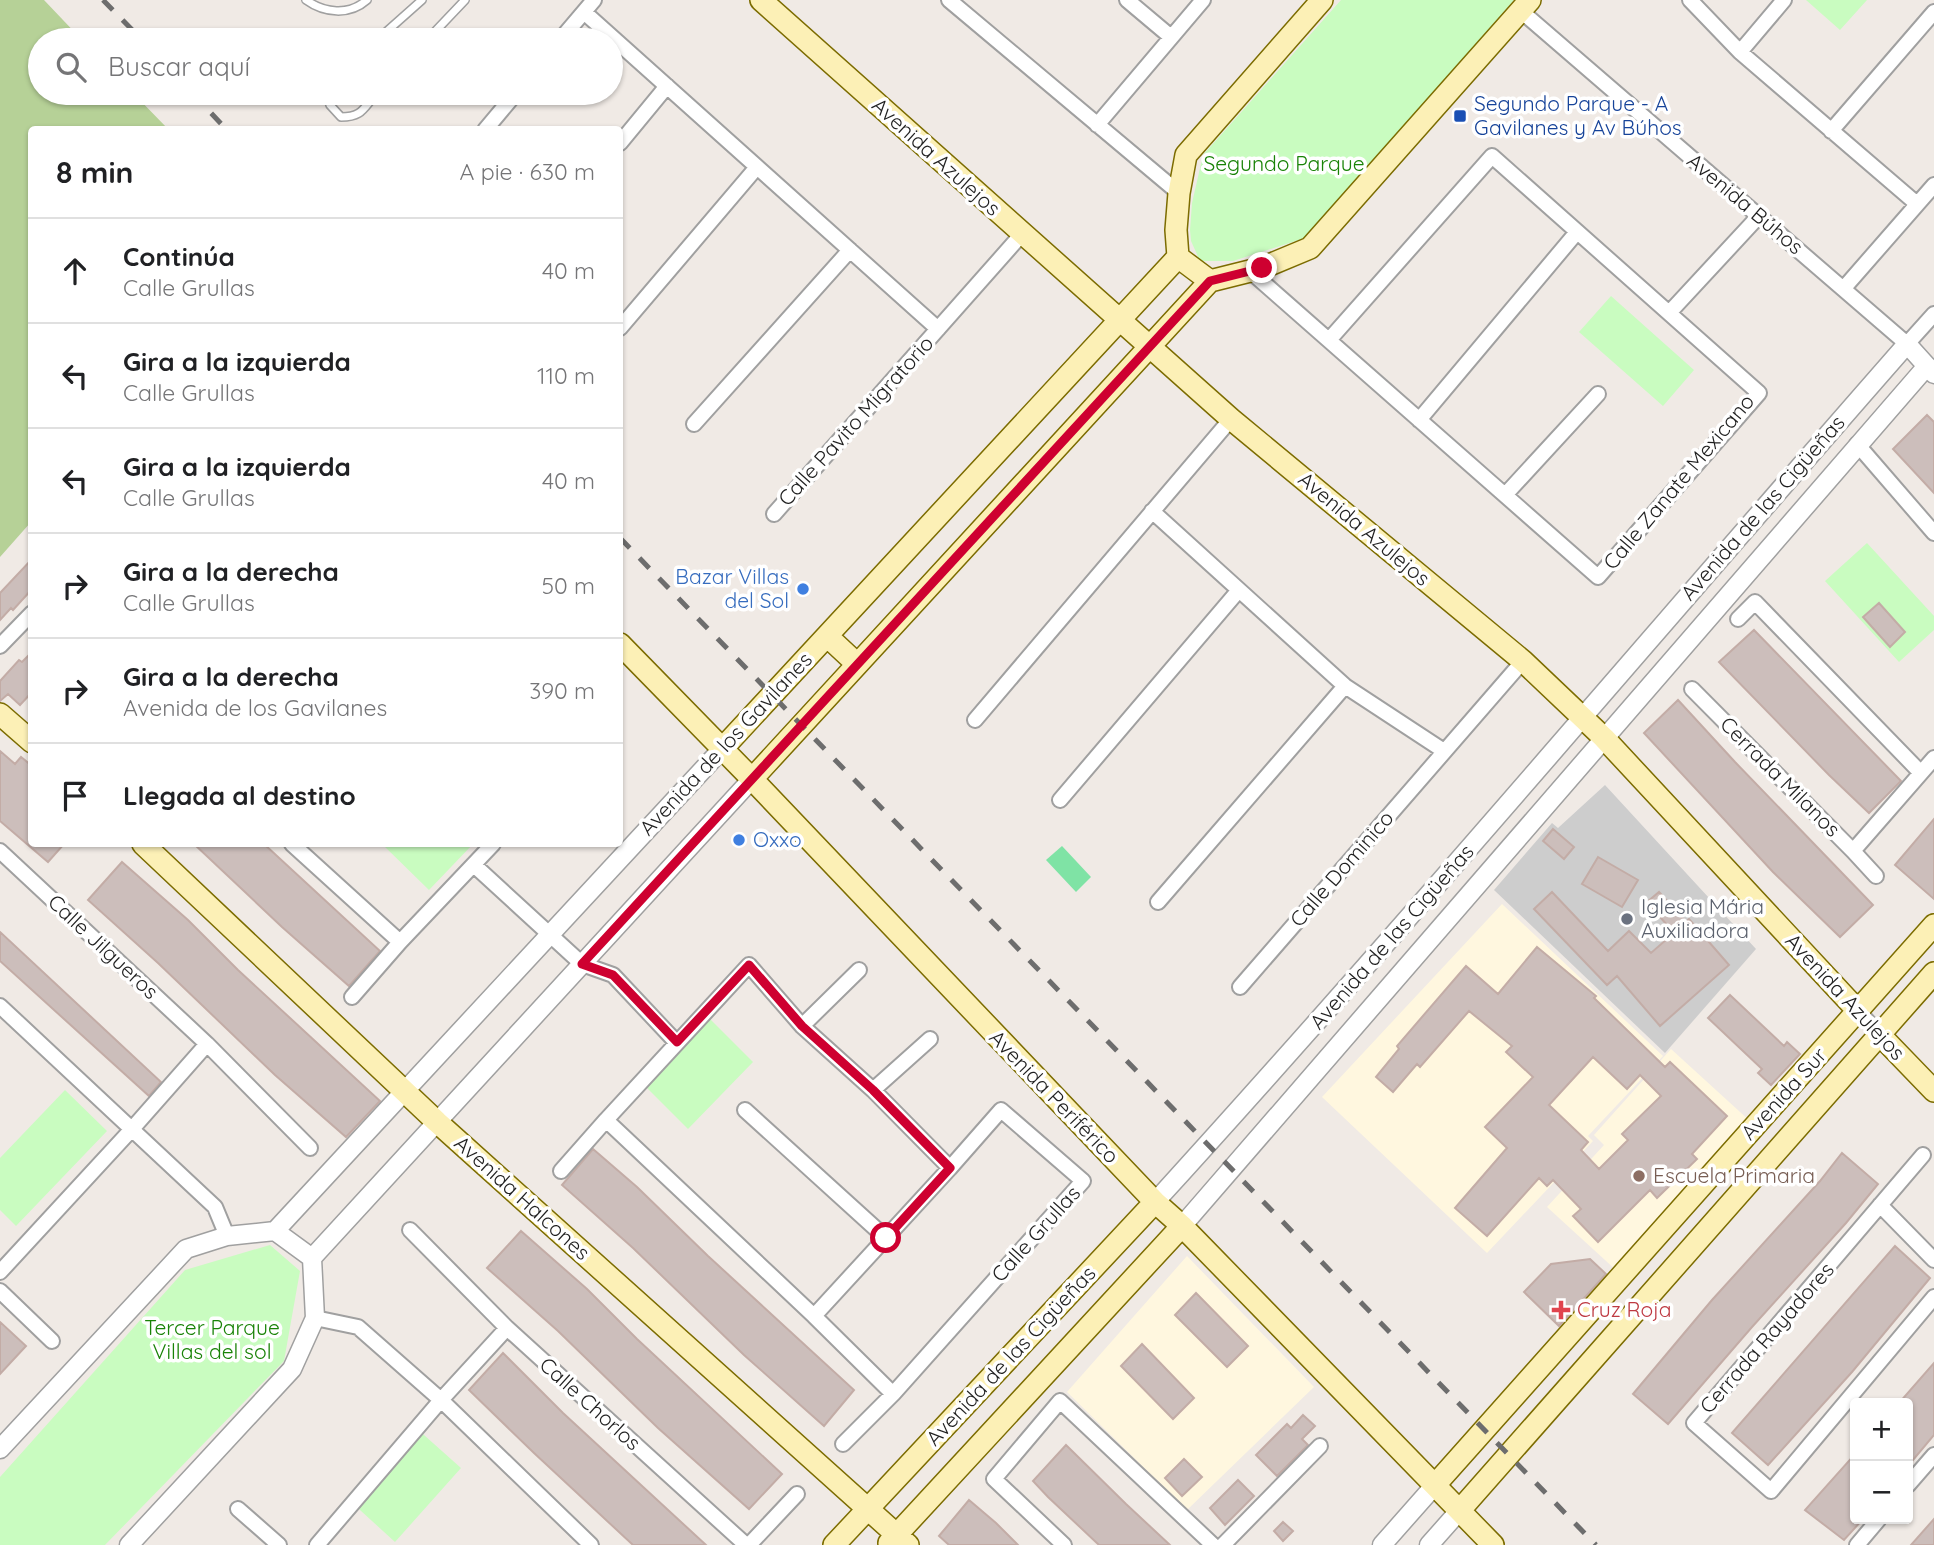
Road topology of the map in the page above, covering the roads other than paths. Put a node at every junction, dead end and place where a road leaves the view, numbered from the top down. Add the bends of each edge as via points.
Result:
1 (306, 0) edge
2 (367, 0) edge
3 (422, 0) edge
4 (464, 0) edge
5 (594, 0) edge
6 (761, 0) edge
7 (949, 0) edge
8 (1127, 0) edge
9 (1203, 0) edge
10 (1322, 0) edge
11 (1690, 0) edge
12 (1784, 0) edge
13 (1525, 5) edge
14 (584, 12) junction
15 (1934, 12) edge
16 (390, 28) edge
17 (438, 28) edge
18 (570, 28) edge
19 (602, 28) edge
20 (1171, 37) junction
21 (623, 47) edge
22 (1740, 52) junction
23 (667, 86) junction
24 (330, 105) edge
25 (368, 105) edge
26 (506, 105) edge
27 (1097, 125) junction
28 (488, 126) edge
29 (1832, 131) junction
30 (623, 139) edge
31 (757, 167) junction
32 (1934, 185) edge
33 (1179, 193) junction
34 (1917, 204) junction
35 (1758, 217) junction
36 (1577, 232) junction
37 (1022, 234) junction
38 (850, 250) junction
39 (1178, 257) junction
40 (1250, 271) junction
41 (1210, 281) junction
42 (1844, 288) junction
43 (1669, 313) junction
44 (1934, 314) edge
45 (1120, 320) junction
46 (623, 324) edge
47 (938, 329) junction
48 (1329, 341) junction
49 (1907, 344) junction
50 (1150, 347) junction
51 (1932, 366) edge
52 (1598, 394) dead end
53 (1231, 419) junction
54 (1419, 420) junction
55 (694, 424) dead end
56 (1857, 444) junction
57 (1505, 495) junction
58 (1152, 511) junction
59 (774, 514) dead end
60 (1934, 533) edge
61 (1239, 590) junction
62 (28, 617) edge
63 (1738, 619) dead end
64 (827, 636) junction
65 (0, 646) edge
66 (623, 647) edge
67 (1523, 660) junction
68 (857, 664) junction
69 (1345, 686) junction
70 (1692, 689) dead end
71 (0, 714) edge
72 (1583, 716) junction
73 (975, 720) dead end
74 (1604, 738) junction
75 (28, 739) edge
76 (722, 749) junction
77 (1444, 751) junction
78 (1934, 758) edge
79 (1921, 773) junction
80 (752, 779) junction
81 (1060, 800) dead end
82 (146, 847) edge
83 (295, 847) edge
84 (490, 847) edge
85 (0, 851) edge
86 (1853, 851) junction
87 (474, 865) junction
88 (1876, 876) dead end
89 (1158, 902) dead end
90 (1934, 925) edge
91 (550, 934) junction
92 (400, 942) junction
93 (582, 964) junction
94 (859, 970) dead end
95 (1934, 973) edge
96 (1240, 988) dead end
97 (352, 997) dead end
98 (0, 1006) edge
99 (1858, 1011) junction
100 (802, 1026) junction
101 (1880, 1035) junction
102 (930, 1039) dead end
103 (677, 1042) junction
104 (206, 1044) junction
105 (873, 1090) junction
106 (404, 1091) junction
107 (1934, 1091) edge
108 (745, 1110) dead end
109 (606, 1120) junction
110 (437, 1122) junction
111 (132, 1129) junction
112 (310, 1148) dead end
113 (1923, 1155) dead end
114 (950, 1168) junction
115 (561, 1171) dead end
116 (1155, 1202) junction
117 (1880, 1205) junction
118 (1182, 1226) junction
119 (410, 1230) dead end
120 (275, 1231) junction
121 (227, 1236) junction
122 (886, 1238) junction
123 (312, 1258) junction
124 (1934, 1260) edge
125 (0, 1272) edge
126 (0, 1291) edge
127 (1934, 1297) edge
128 (814, 1316) junction
129 (315, 1318) junction
130 (507, 1328) junction
131 (1574, 1330) junction
132 (52, 1340) dead end
133 (1599, 1353) junction
134 (893, 1394) junction
135 (441, 1401) junction
136 (843, 1444) dead end
137 (1321, 1447) dead end
138 (0, 1449) edge
139 (1934, 1455) edge
140 (1913, 1479) edge
141 (1435, 1485) junction
142 (797, 1494) dead end
143 (868, 1508) junction
144 (238, 1509) dead end
145 (1460, 1510) junction
146 (1875, 1524) edge
147 (898, 1542) edge
148 (129, 1545) edge
149 (279, 1545) edge
150 (317, 1545) edge
151 (591, 1545) edge
152 (748, 1545) edge
153 (834, 1545) edge
154 (1064, 1545) edge
155 (1213, 1545) edge
156 (1223, 1545) edge
157 (1382, 1545) edge
158 (1429, 1545) edge
159 (1493, 1545) edge
160 (1857, 1545) edge

1 - 2 lane via 341,12
3 - 16 lane
4 - 17 lane
5 - 14 street
6 - 37 main road, Avenida Azulejos
7 - 27 street
8 - 20 street
9 - 20 street
10 - 33 main road via 1186,155
11 - 22 street
12 - 22 street
13 - 35 street, Avenida Búhos
13 - 40 main road via 1310,248
14 - 18 street
14 - 19 street, Calle Pavito Migratorio
15 - 29 street
20 - 27 street
21 - 23 street, Calle Pavito Migratorio
22 - 29 street
23 - 30 street
23 - 31 street, Calle Pavito Migratorio
24 - 25 lane via 341,117 355,117
26 - 28 street
27 - 33 street
29 - 34 street
31 - 38 street, Calle Pavito Migratorio
31 - 46 street
32 - 34 street
33 - 39 main road
34 - 42 street
35 - 42 street, Avenida Búhos
35 - 43 street
36 - 43 street, Calle Zanate Mexicano
36 - 48 street, Calle Zanate Mexicano via 1492,156
36 - 54 street
37 - 45 main road, Avenida Azulejos
37 - 47 street, Calle Pavito Migratorio
38 - 47 street, Calle Pavito Migratorio
38 - 55 street
39 - 41 main road
39 - 45 main road, Avenida de los Gavilanes
40 - 41 main road
40 - 48 street, Calle Zanate Mexicano
41 - 50 main road, Avenida de los Gavilanes
42 - 49 street, Avenida Búhos
43 - 57 street, Calle Zanate Mexicano via 1759,393 1598,577
44 - 49 street, Avenida de las Cigüeñas
45 - 50 main road, Avenida Azulejos
45 - 64 main road, Avenida de los Gavilanes
47 - 59 street, Calle Pavito Migratorio
48 - 54 street, Calle Zanate Mexicano
49 - 51 street, Avenida Búhos
49 - 72 street, Avenida de las Cigüeñas
50 - 53 main road, Avenida Azulejos
50 - 68 main road, Avenida de los Gavilanes
51 - 56 street, Avenida de las Cigüeñas
52 - 57 street
53 - 58 street
53 - 67 main road, Avenida Azulejos
54 - 57 street, Calle Zanate Mexicano
56 - 60 street
56 - 74 street, Avenida de las Cigüeñas
58 - 61 street
58 - 73 street
61 - 69 street
61 - 81 street
62 - 65 street
63 - 79 street via 1755,602
64 - 68 main road
64 - 76 main road, Avenida de los Gavilanes
66 - 76 main road, Avenida Periférico
67 - 72 main road, Avenida Azulejos
67 - 77 street, Calle Dominico
68 - 80 main road, Avenida de los Gavilanes
69 - 77 street
69 - 89 street
70 - 86 street, Cerrada Milanos
71 - 75 main road
72 - 74 main road, Avenida Azulejos
72 - 116 street, Avenida de las Cigüeñas
74 - 99 main road, Avenida Azulejos
74 - 118 street, Avenida de las Cigüeñas
76 - 80 main road, Avenida Periférico
76 - 91 street, Avenida de los Gavilanes
77 - 96 street, Calle Dominico
78 - 79 street, Cerrada Milanos
79 - 86 street, Cerrada Milanos
80 - 93 street, Avenida de los Gavilanes
80 - 116 main road, Avenida Periférico
82 - 106 main road, Avenida Halcones
83 - 92 street
84 - 87 street
85 - 104 street, Calle Jilgueros
86 - 88 street
87 - 91 street
87 - 92 street
90 - 99 main road, Avenida Sur
91 - 93 street
91 - 106 street, Avenida de los Gavilanes
92 - 97 street
93 - 103 street via 613,975
93 - 110 street, Avenida de los Gavilanes
94 - 100 street
95 - 101 main road, Avenida Sur
98 - 111 street
99 - 101 street, Avenida Azulejos
99 - 131 main road, Avenida Sur
100 - 103 street via 749,965
100 - 105 street
101 - 107 main road, Avenida Azulejos
101 - 133 main road, Avenida Sur
102 - 105 street
103 - 109 street
104 - 111 street
104 - 112 street, Calle Jilgueros
105 - 114 street
106 - 110 main road, Avenida Halcones
106 - 120 street, Avenida de los Gavilanes
108 - 122 street
109 - 115 street
109 - 128 street
110 - 123 street, Avenida de los Gavilanes
110 - 143 main road, Avenida Halcones
111 - 121 street via 215,1207
111 - 125 street
113 - 117 street, Cerrada Rayadores
114 - 122 street, Calle Grullas
114 - 134 street, Calle Grullas via 1001,1110 1083,1181
116 - 118 main road, Avenida Periférico
116 - 143 main road, Avenida de las Cigüeñas
117 - 124 street
117 - 127 street, Cerrada Rayadores via 1694,1423 1771,1491
118 - 141 main road, Avenida Periférico
118 - 147 main road, Avenida de las Cigüeñas
119 - 130 street, Calle Chorlos
120 - 121 street
120 - 123 street
121 - 138 street via 186,1250
122 - 128 street, Calle Grullas
123 - 129 street
126 - 132 street
128 - 134 street
129 - 135 street via 358,1328
129 - 148 street via 292,1369
130 - 135 street
130 - 152 street, Calle Chorlos
131 - 133 main road
131 - 141 main road, Avenida Sur
133 - 145 main road, Avenida Sur
134 - 136 street, Calle Grullas
135 - 150 street
135 - 151 street
137 - 156 street
139 - 140 street
141 - 145 main road, Avenida Periférico
141 - 157 street, Avenida Sur
142 - 152 street
143 - 147 main road, Avenida Halcones
143 - 153 main road, Avenida de las Cigüeñas
144 - 149 street
145 - 158 street, Avenida Sur
145 - 159 main road, Avenida Periférico
146 - 160 street
154 - 155 street via 994,1479 1060,1401

